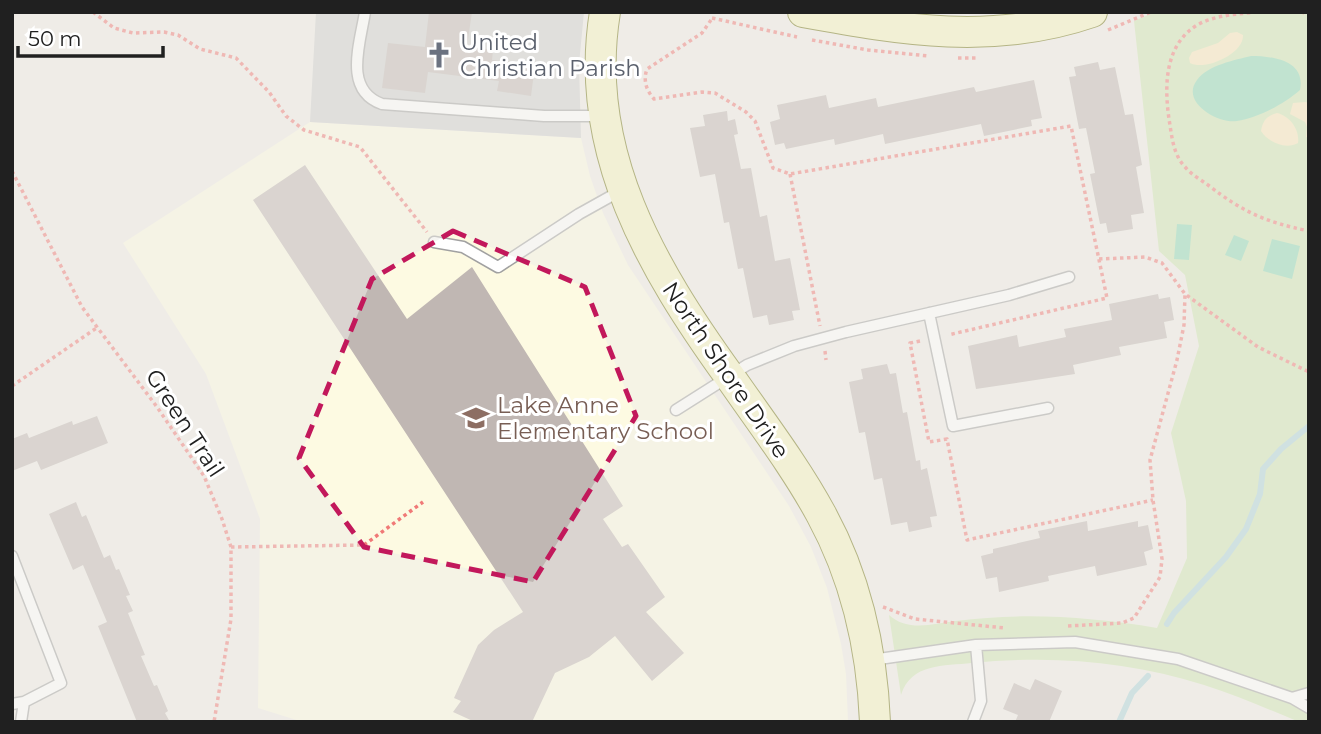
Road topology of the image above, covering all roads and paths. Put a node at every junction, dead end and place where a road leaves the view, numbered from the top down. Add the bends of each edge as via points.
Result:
1 (93, 12) edge
2 (365, 12) edge
3 (604, 12) edge
4 (803, 12) edge
5 (1092, 12) edge
6 (1257, 12) edge
7 (1301, 12) edge
8 (1309, 14) edge
9 (711, 20) dead end
10 (604, 116) junction
11 (12, 171) edge
12 (790, 174) junction
13 (622, 190) junction
14 (1309, 231) edge
15 (434, 242) joint
16 (1098, 259) junction
17 (1099, 267) dead end
18 (1069, 276) dead end
19 (1185, 294) junction
20 (929, 313) junction
21 (98, 327) junction
22 (822, 338) junction
23 (826, 360) dead end
24 (1309, 372) edge
25 (729, 376) junction
26 (12, 386) edge
27 (1048, 408) dead end
28 (676, 410) dead end
29 (424, 502) dead end
30 (231, 547) junction
31 (12, 556) edge
32 (880, 606) dead end
33 (1058, 628) dead end
34 (1010, 629) dead end
35 (976, 645) junction
36 (870, 661) junction
37 (1309, 693) edge
38 (1292, 698) junction
39 (18, 703) edge
40 (1309, 709) edge
41 (21, 722) edge
42 (214, 722) edge
43 (875, 722) edge
44 (973, 722) edge

1 - 15 path via 114,28 178,35 200,49 236,58 303,130 360,147
2 - 10 lane via 358,83 372,100 544,116
3 - 10 street, North Shore Drive
4 - 5 street via 907,30 1035,26
6 - 14 path via 1201,23 1185,34 1173,53 1166,96 1176,154 1186,169 1243,210
7 - 8 path
9 - 12 path via 702,33 647,69 649,93 653,99 715,93 751,116 773,168
10 - 13 street, North Shore Drive
11 - 21 path, Green Trail via 82,307
12 - 16 path via 1071,126
12 - 22 path
13 - 15 lane via 498,267 463,247
13 - 25 street, North Shore Drive via 656,266
16 - 17 path
16 - 19 path via 1145,257 1162,263
18 - 20 lane
19 - 24 path via 1258,347
19 - 33 path via 1177,360 1150,460 1162,559 1160,577 1134,618
20 - 22 lane
20 - 27 lane via 953,426
21 - 26 path
21 - 30 path, Green Trail via 204,476
22 - 23 path
22 - 25 lane via 771,354
25 - 28 lane
25 - 36 street, North Shore Drive via 821,513 857,599
29 - 30 path via 364,545
30 - 42 path, Green Trail via 230,620
31 - 39 lane via 61,684
32 - 34 path via 915,619
35 - 36 lane
35 - 38 lane via 1075,642 1178,659
35 - 44 lane via 981,701
36 - 43 street, North Shore Drive
37 - 38 lane
38 - 40 lane
39 - 41 lane

